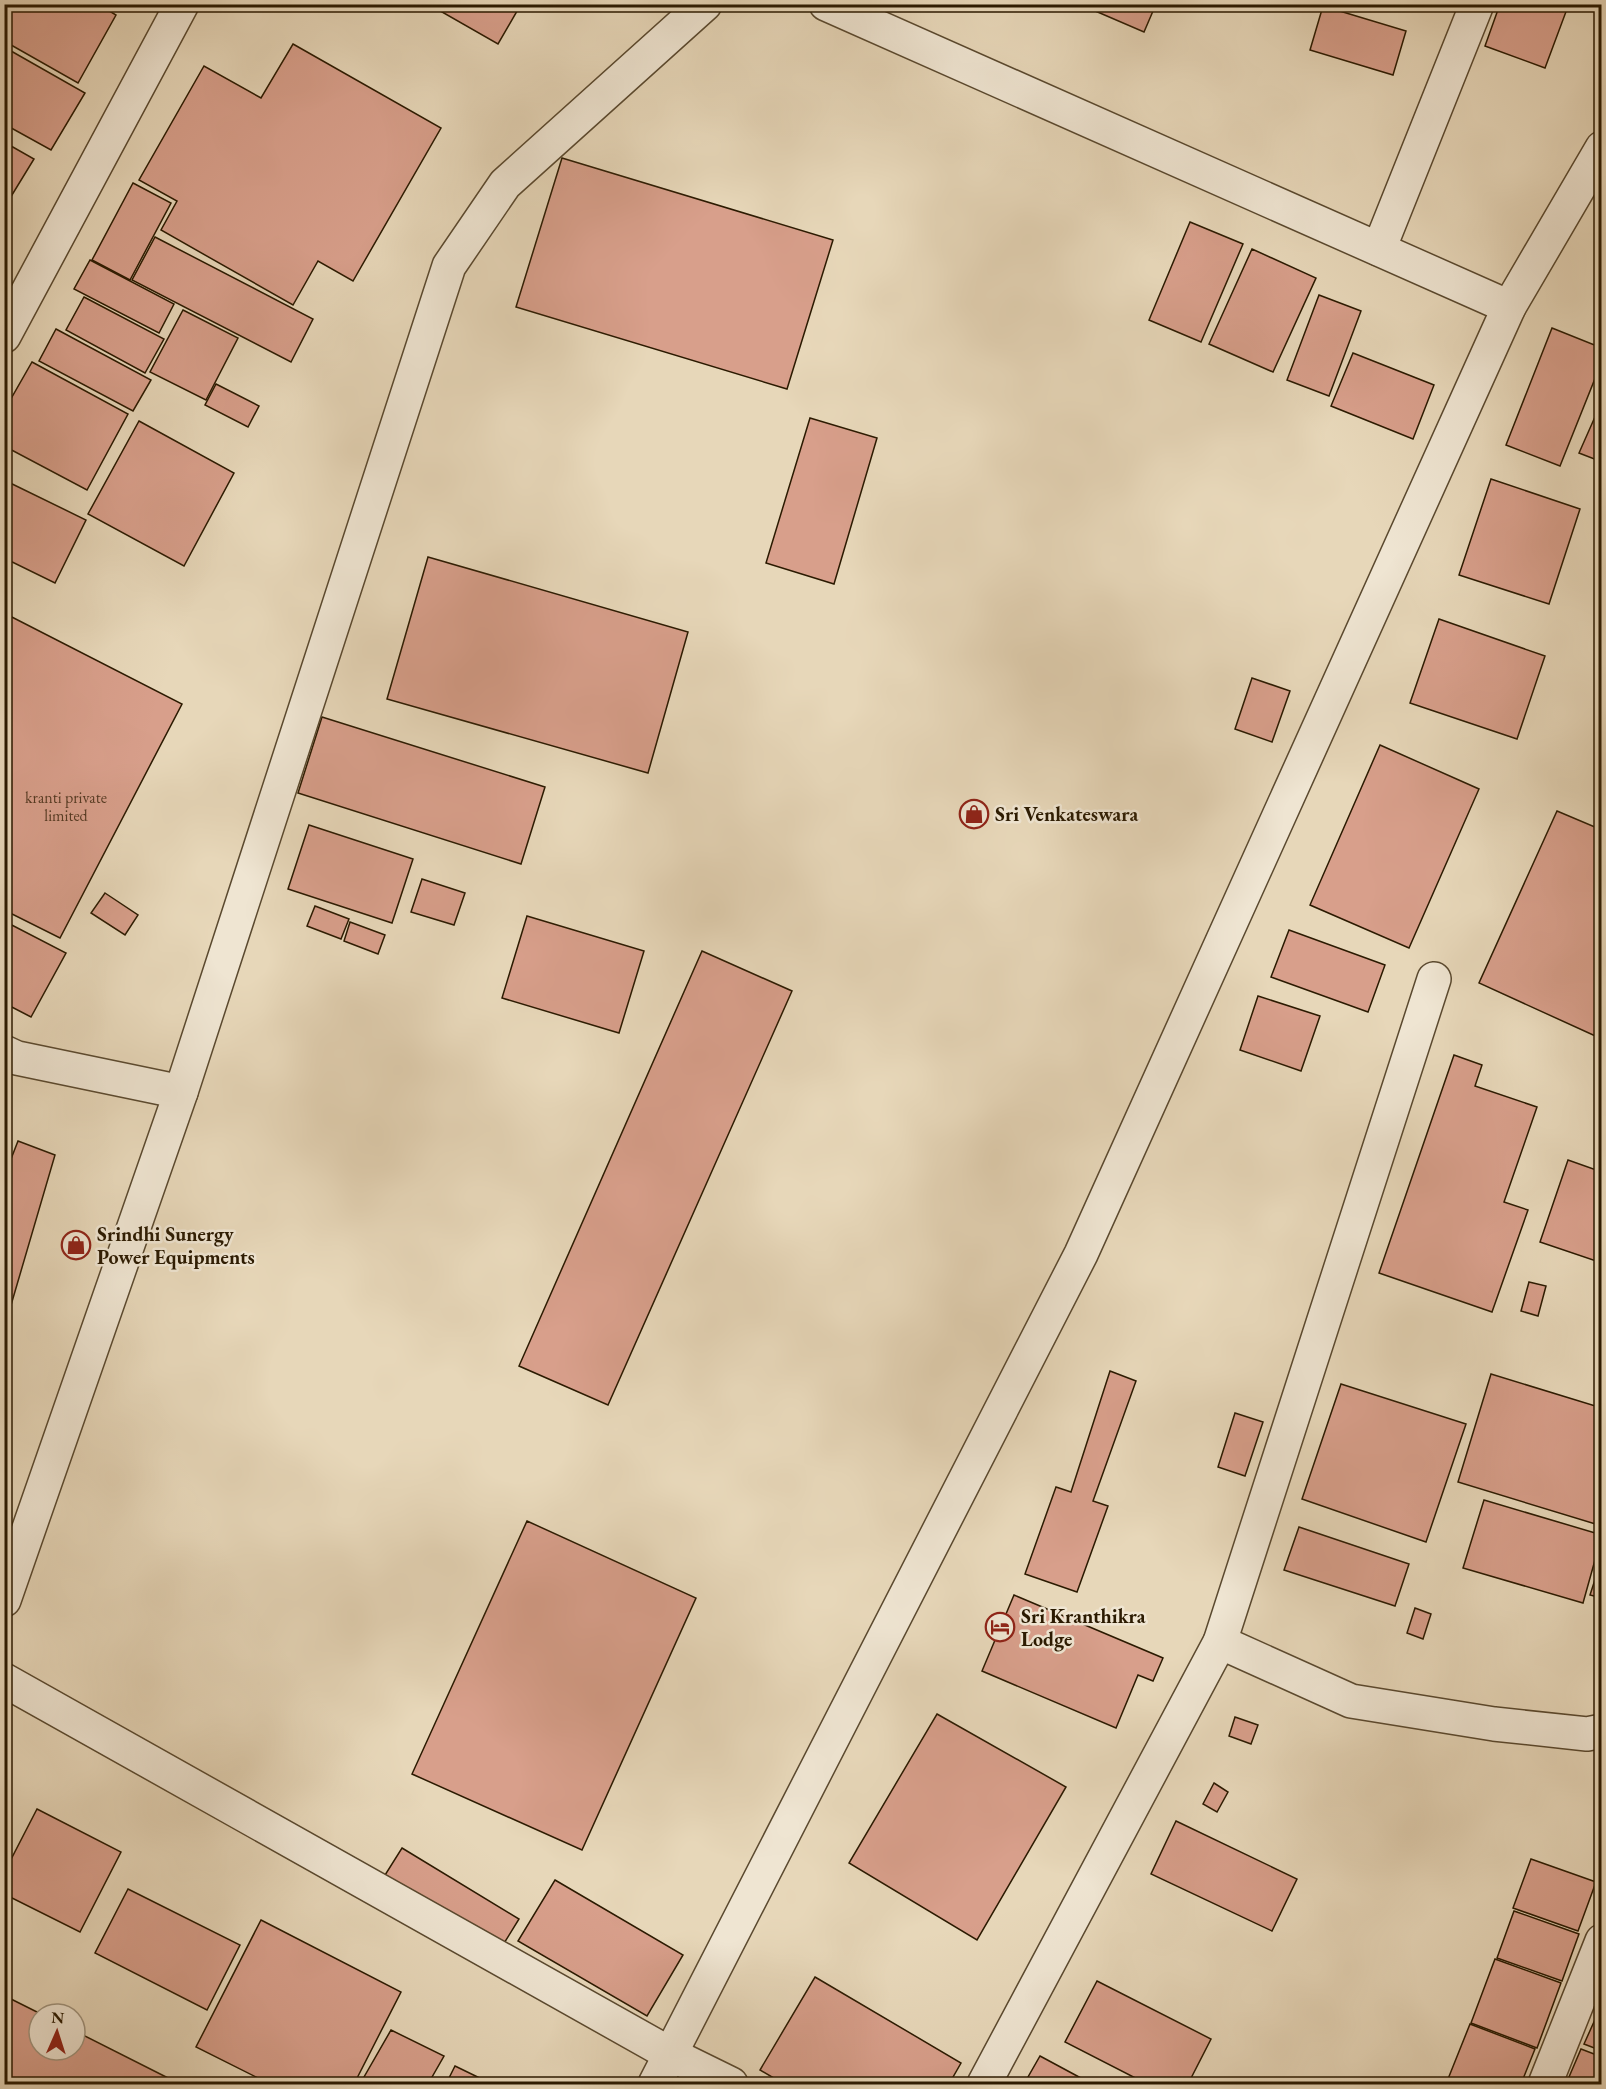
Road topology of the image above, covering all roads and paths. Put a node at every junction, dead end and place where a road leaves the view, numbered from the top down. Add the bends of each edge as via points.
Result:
1 (182, 4) edge
2 (705, 4) edge
3 (826, 4) edge
4 (1477, 4) edge
5 (1602, 148) edge
6 (1379, 249) junction
7 (1509, 307) junction
8 (4, 336) edge
9 (1434, 979) dead end
10 (9, 1064) edge
11 (181, 1092) junction
12 (4, 1600) edge
13 (1220, 1642) junction
14 (4, 1680) edge
15 (1602, 1731) edge
16 (1602, 1941) edge
17 (672, 2055) junction
18 (655, 2085) edge
19 (730, 2085) edge
20 (984, 2085) edge
21 (1545, 2085) edge

1 - 8 street
2 - 11 street via 505,184 449,266
3 - 6 street
4 - 6 street
5 - 7 street
6 - 7 street
7 - 17 street via 1081,1254
9 - 13 street
10 - 11 street
11 - 12 street
13 - 15 street via 1351,1701 1494,1724 1587,1734
13 - 20 street
14 - 17 street
16 - 21 street
17 - 18 street
17 - 19 street

